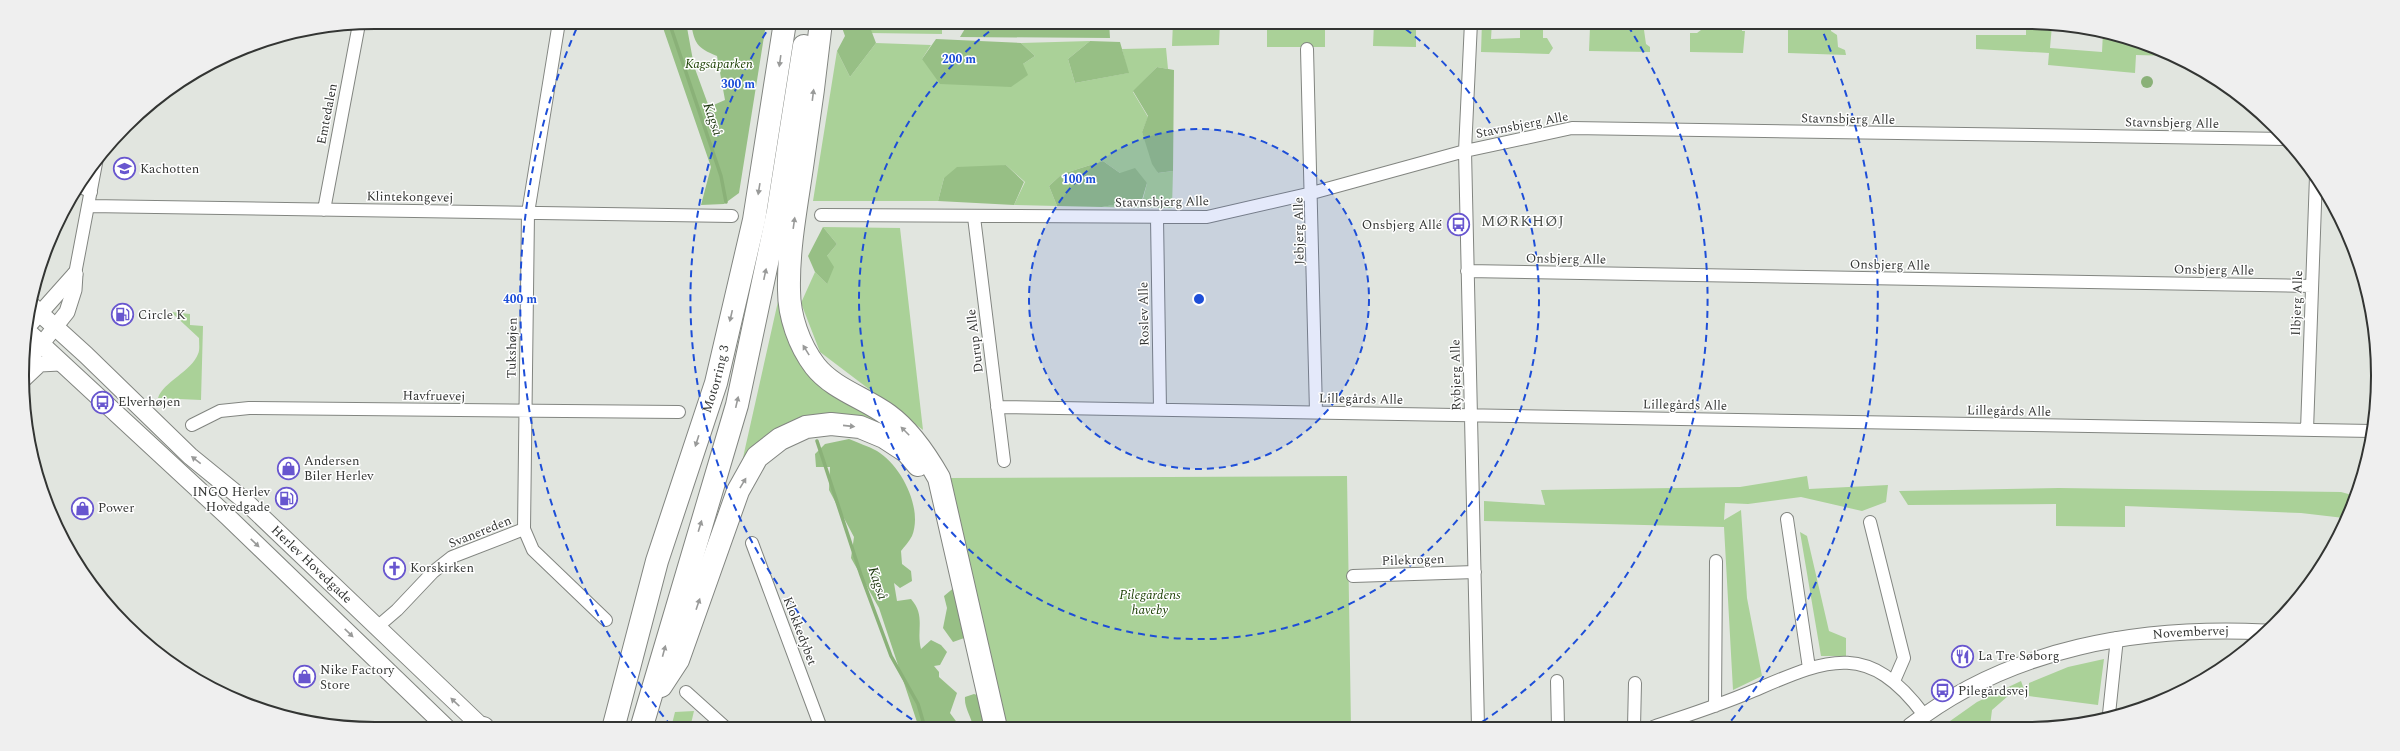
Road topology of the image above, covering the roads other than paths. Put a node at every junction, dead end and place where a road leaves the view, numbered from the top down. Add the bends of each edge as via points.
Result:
1 (558, 29) edge
2 (784, 29) edge
3 (806, 29) edge
4 (820, 29) edge
5 (1472, 29) edge
6 (358, 30) edge
7 (1306, 49) dead end
8 (2278, 139) edge
9 (1465, 151) junction
10 (94, 174) edge
11 (2316, 187) edge
12 (84, 188) edge
13 (91, 192) junction
14 (1312, 193) junction
15 (89, 206) junction
16 (324, 210) junction
17 (528, 213) junction
18 (821, 215) dead end
19 (732, 216) dead end
20 (974, 217) junction
21 (1157, 218) junction
22 (1467, 271) junction
23 (73, 277) joint
24 (2312, 286) junction
25 (37, 325) edge
26 (31, 345) edge
27 (60, 363) junction
28 (29, 374) edge
29 (997, 406) junction
30 (1160, 409) junction
31 (525, 411) junction
32 (679, 412) dead end
33 (1316, 412) junction
34 (1471, 415) junction
35 (192, 425) dead end
36 (2307, 430) junction
37 (2366, 431) edge
38 (1004, 461) dead end
39 (942, 500) junction
40 (1787, 519) dead end
41 (1870, 522) dead end
42 (524, 529) junction
43 (752, 543) dead end
44 (657, 560) junction
45 (1716, 561) dead end
46 (1475, 572) junction
47 (1353, 576) dead end
48 (606, 620) dead end
49 (376, 628) junction
50 (2258, 632) edge
51 (2117, 638) junction
52 (1809, 668) junction
53 (1557, 681) dead end
54 (1894, 681) junction
55 (1636, 683) dead end
56 (686, 692) dead end
57 (650, 702) junction
58 (1715, 706) junction
59 (2109, 711) edge
60 (1924, 715) junction
61 (441, 722) edge
62 (477, 722) edge
63 (601, 722) edge
64 (615, 722) edge
65 (643, 722) edge
66 (719, 722) edge
67 (819, 722) edge
68 (995, 722) edge
69 (1478, 722) edge
70 (1558, 722) edge
71 (1634, 722) edge
72 (1668, 722) edge
73 (1915, 722) edge

1 - 17 street, Tukshøjen
2 -> 44 highway, Motorring 3 via 754,220 716,383
57 -> 3 highway, Motorring 3 via 737,405 778,211
39 -> 4 highway via 939,478 923,450 889,416 834,382 816,367 800,341 792,316 789,291 793,228
5 - 9 street, Rybjerg Alle
6 - 16 street, Emtedalen
7 - 14 street, Jebjerg Alle
8 - 9 street, Stavnsbjerg Alle via 1572,128
9 - 14 street, Stavnsbjerg Alle
9 - 22 street, Rybjerg Alle
10 - 13 street
11 - 24 street, Ilbjerg Alle
12 - 13 street
13 - 15 street
14 - 21 street, Stavnsbjerg Alle via 1207,217
14 - 33 street, Jebjerg Alle
15 - 16 street, Klintekongevej
15 - 23 street
16 - 17 street, Klintekongevej
17 - 19 street, Klintekongevej
17 - 31 street, Tukshøjen
18 - 20 street, Stavnsbjerg Alle
20 - 21 street, Stavnsbjerg Alle
20 - 29 street, Durup Alle
21 - 30 street, Roslev Alle
22 - 24 street, Onsbjerg Alle
22 - 34 street, Rybjerg Alle
23 - 25 street via 64,295
24 - 36 street, Ilbjerg Alle
25 - 26 street
25 - 27 main road, Herlev Hovedgade
49 -> 25 main road, Herlev Hovedgade via 227,484 190,456 158,425
27 - 28 street via 40,364
27 -> 61 main road, Herlev Hovedgade via 227,516
29 - 30 street, Lillegårds Alle
29 - 38 street, Durup Alle
30 - 33 street, Lillegårds Alle
31 - 32 street, Havfruevej
31 - 35 street, Havfruevej via 249,408 220,411
31 - 42 street, Tukshøjen
33 - 34 street, Lillegårds Alle
34 - 36 street, Lillegårds Alle
34 - 46 street, Rybjerg Alle
36 - 37 street, Lillegårds Alle
57 -> 39 highway via 678,660 738,491 758,457 780,439 806,427 831,424 860,427 884,437 907,452 926,473
39 - 68 highway
40 - 52 street
41 - 54 street via 1904,658
42 - 48 street, Tukshøjen via 533,550
42 - 49 street, Svanereden via 452,556 432,572 397,610
43 - 67 street, Klokkedybet
44 - 63 highway
44 - 64 highway, Motorring 3
45 - 58 street
46 - 47 street, Pilekrogen
46 - 69 street, Rybjerg Alle
62 -> 49 main road, Herlev Hovedgade
50 - 51 street, Novembervej via 2187,630
51 - 59 street
51 - 60 street, Novembervej via 2064,650 2014,667
52 - 54 street via 1828,663 1856,664 1882,673
52 - 58 street
53 - 70 street
54 - 60 street via 1907,692
55 - 71 street
56 - 66 street
57 - 65 highway, Motorring 3
58 - 72 street
60 - 73 street, Novembervej

